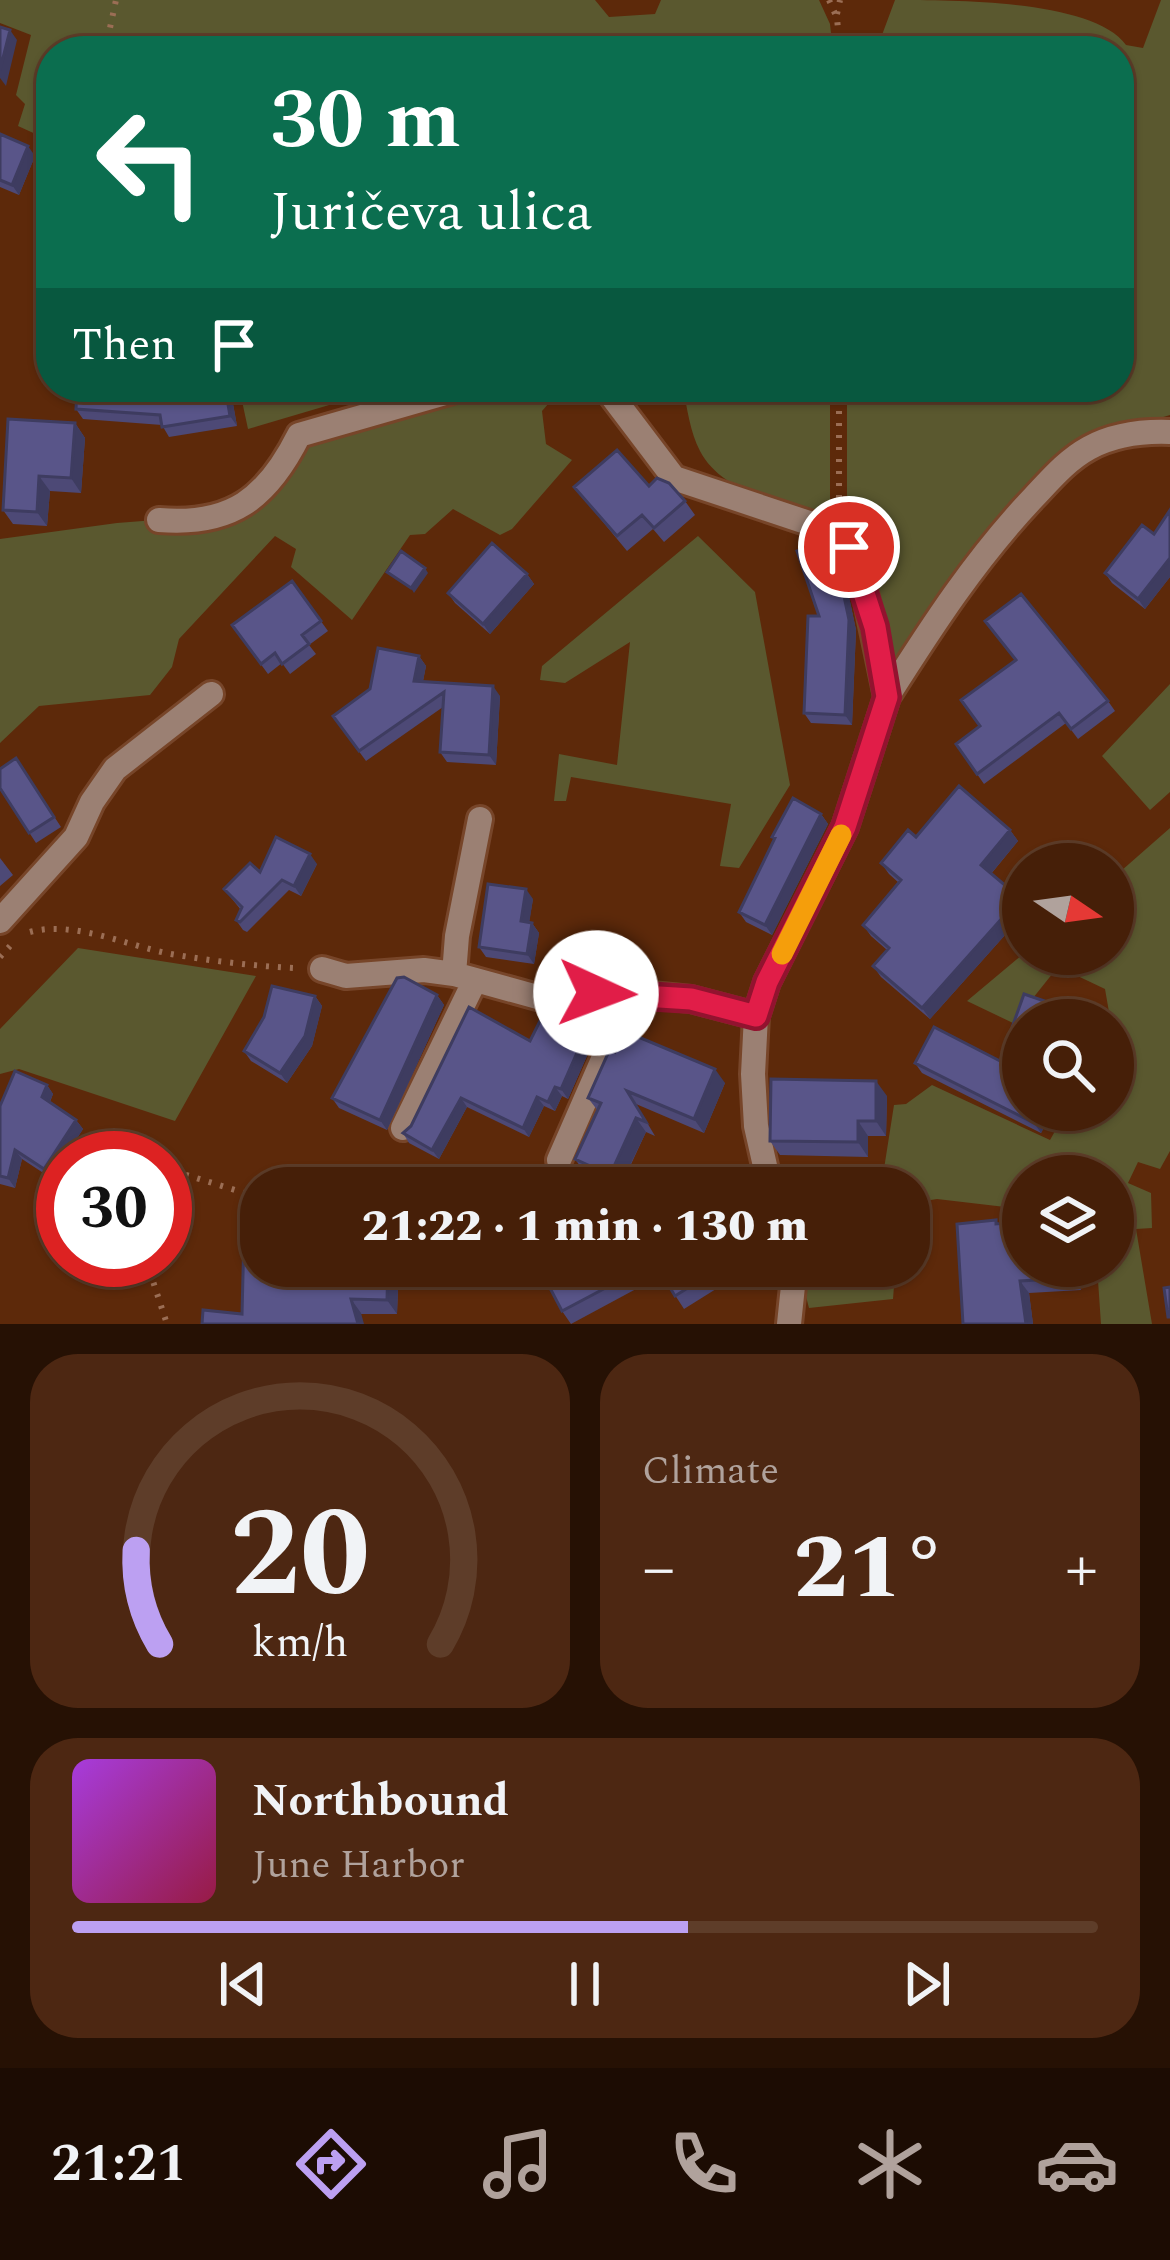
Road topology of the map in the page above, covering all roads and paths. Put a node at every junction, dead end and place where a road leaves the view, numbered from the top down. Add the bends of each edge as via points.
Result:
1 (116, 0) edge
2 (829, 0) edge
3 (840, 0) edge
4 (836, 18) junction
5 (108, 36) edge
6 (838, 36) edge
7 (414, 402) edge
8 (616, 402) edge
9 (838, 402) edge
10 (1170, 432) edge
11 (159, 520) dead end
12 (842, 534) junction
13 (212, 694) dead end
14 (887, 697) junction
15 (480, 819) dead end
16 (0, 921) edge
17 (0, 957) edge
18 (322, 969) joint
19 (464, 977) junction
20 (632, 992) junction
21 (756, 1016) junction
22 (403, 1128) edge
23 (559, 1160) dead end
24 (765, 1167) edge
25 (192, 1177) edge
26 (240, 1192) edge
27 (155, 1287) edge
28 (793, 1287) edge
29 (167, 1324) edge
30 (789, 1324) edge

1 - 5 path
2 - 4 path
3 - 4 path
4 - 6 path
7 - 11 street via 298,435 284,465 226,516
8 - 12 street via 674,478
9 - 12 path
10 - 14 street via 1128,434 1063,466 986,550
12 - 14 street via 864,587
13 - 16 street via 115,769 76,837
14 - 21 street via 845,827
15 - 19 street via 457,936
17 - 18 path via 25,934 53,928 238,965
18 - 19 street
19 - 20 street via 541,998
19 - 22 street
20 - 21 street
20 - 23 street
21 - 24 street via 756,1126
25 - 26 path
27 - 29 path
28 - 30 street

